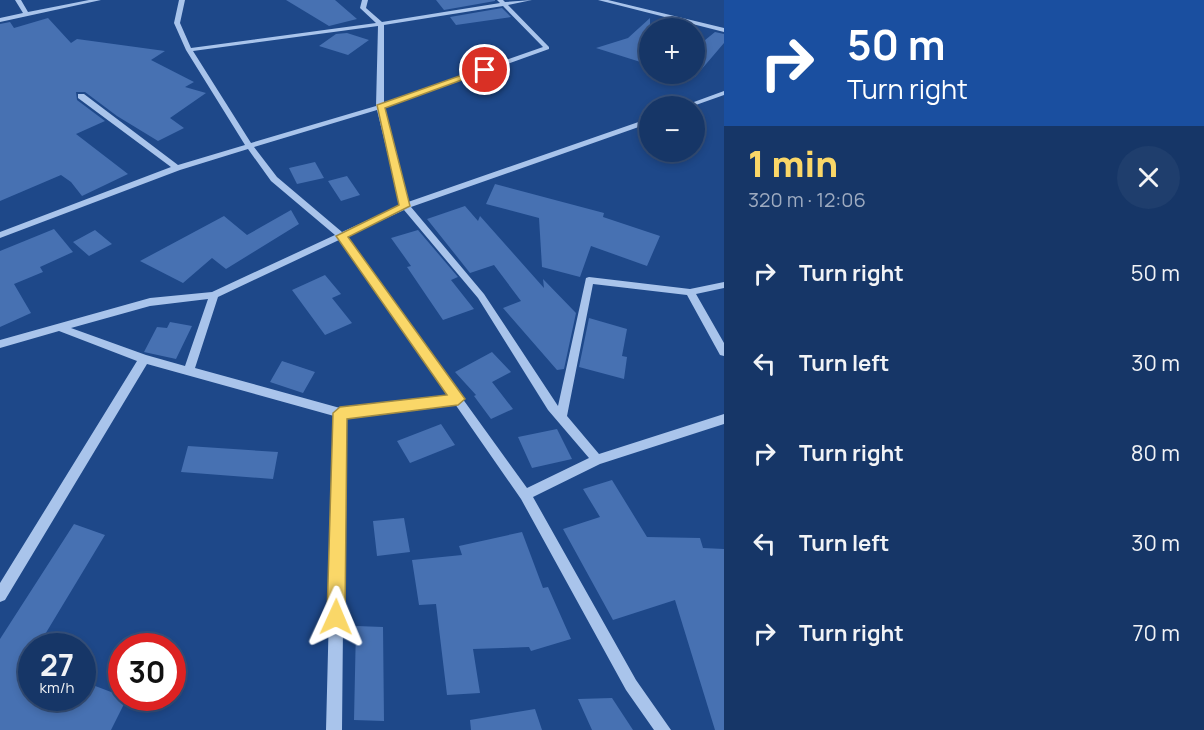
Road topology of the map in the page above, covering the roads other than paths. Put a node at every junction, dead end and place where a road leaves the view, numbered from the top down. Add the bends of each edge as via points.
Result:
1 (18, 0) edge
2 (98, 0) edge
3 (182, 0) edge
4 (365, 0) edge
5 (529, 0) edge
6 (601, 0) edge
7 (503, 2) edge
8 (27, 15) junction
9 (0, 21) edge
10 (381, 24) junction
11 (724, 30) edge
12 (189, 50) junction
13 (724, 93) edge
14 (81, 96) dead end
15 (705, 100) edge
16 (380, 107) junction
17 (639, 124) edge
18 (250, 147) junction
19 (177, 168) junction
20 (405, 206) junction
21 (0, 235) edge
22 (341, 236) junction
23 (724, 285) edge
24 (690, 292) junction
25 (214, 295) junction
26 (58, 327) junction
27 (0, 344) edge
28 (724, 352) edge
29 (144, 359) junction
30 (189, 371) junction
31 (458, 399) junction
32 (340, 413) junction
33 (561, 417) junction
34 (724, 419) edge
35 (597, 460) junction
36 (525, 495) junction
37 (0, 595) edge
38 (334, 730) edge
39 (663, 730) edge

1 - 8 street
2 - 8 street
3 - 12 street via 177,23
4 - 10 street via 363,8
5 - 7 street
6 - 11 street
7 - 10 street
7 - 16 street via 547,48
8 - 9 street
10 - 12 street
10 - 16 street
12 - 18 street
13 - 15 street
14 - 19 street
16 - 18 street
16 - 20 street
17 - 20 street
18 - 19 street
18 - 22 street via 274,179
19 - 21 street
20 - 22 street
20 - 33 street via 481,296
22 - 25 street
22 - 31 street
23 - 24 street
24 - 28 street
24 - 33 street via 589,279
25 - 26 street via 150,302
25 - 30 street
26 - 27 street
26 - 29 street
29 - 30 street
29 - 37 street
30 - 32 street
31 - 32 street
31 - 36 street
32 - 38 street
33 - 35 street
34 - 35 street
35 - 36 street
36 - 39 street via 631,685

